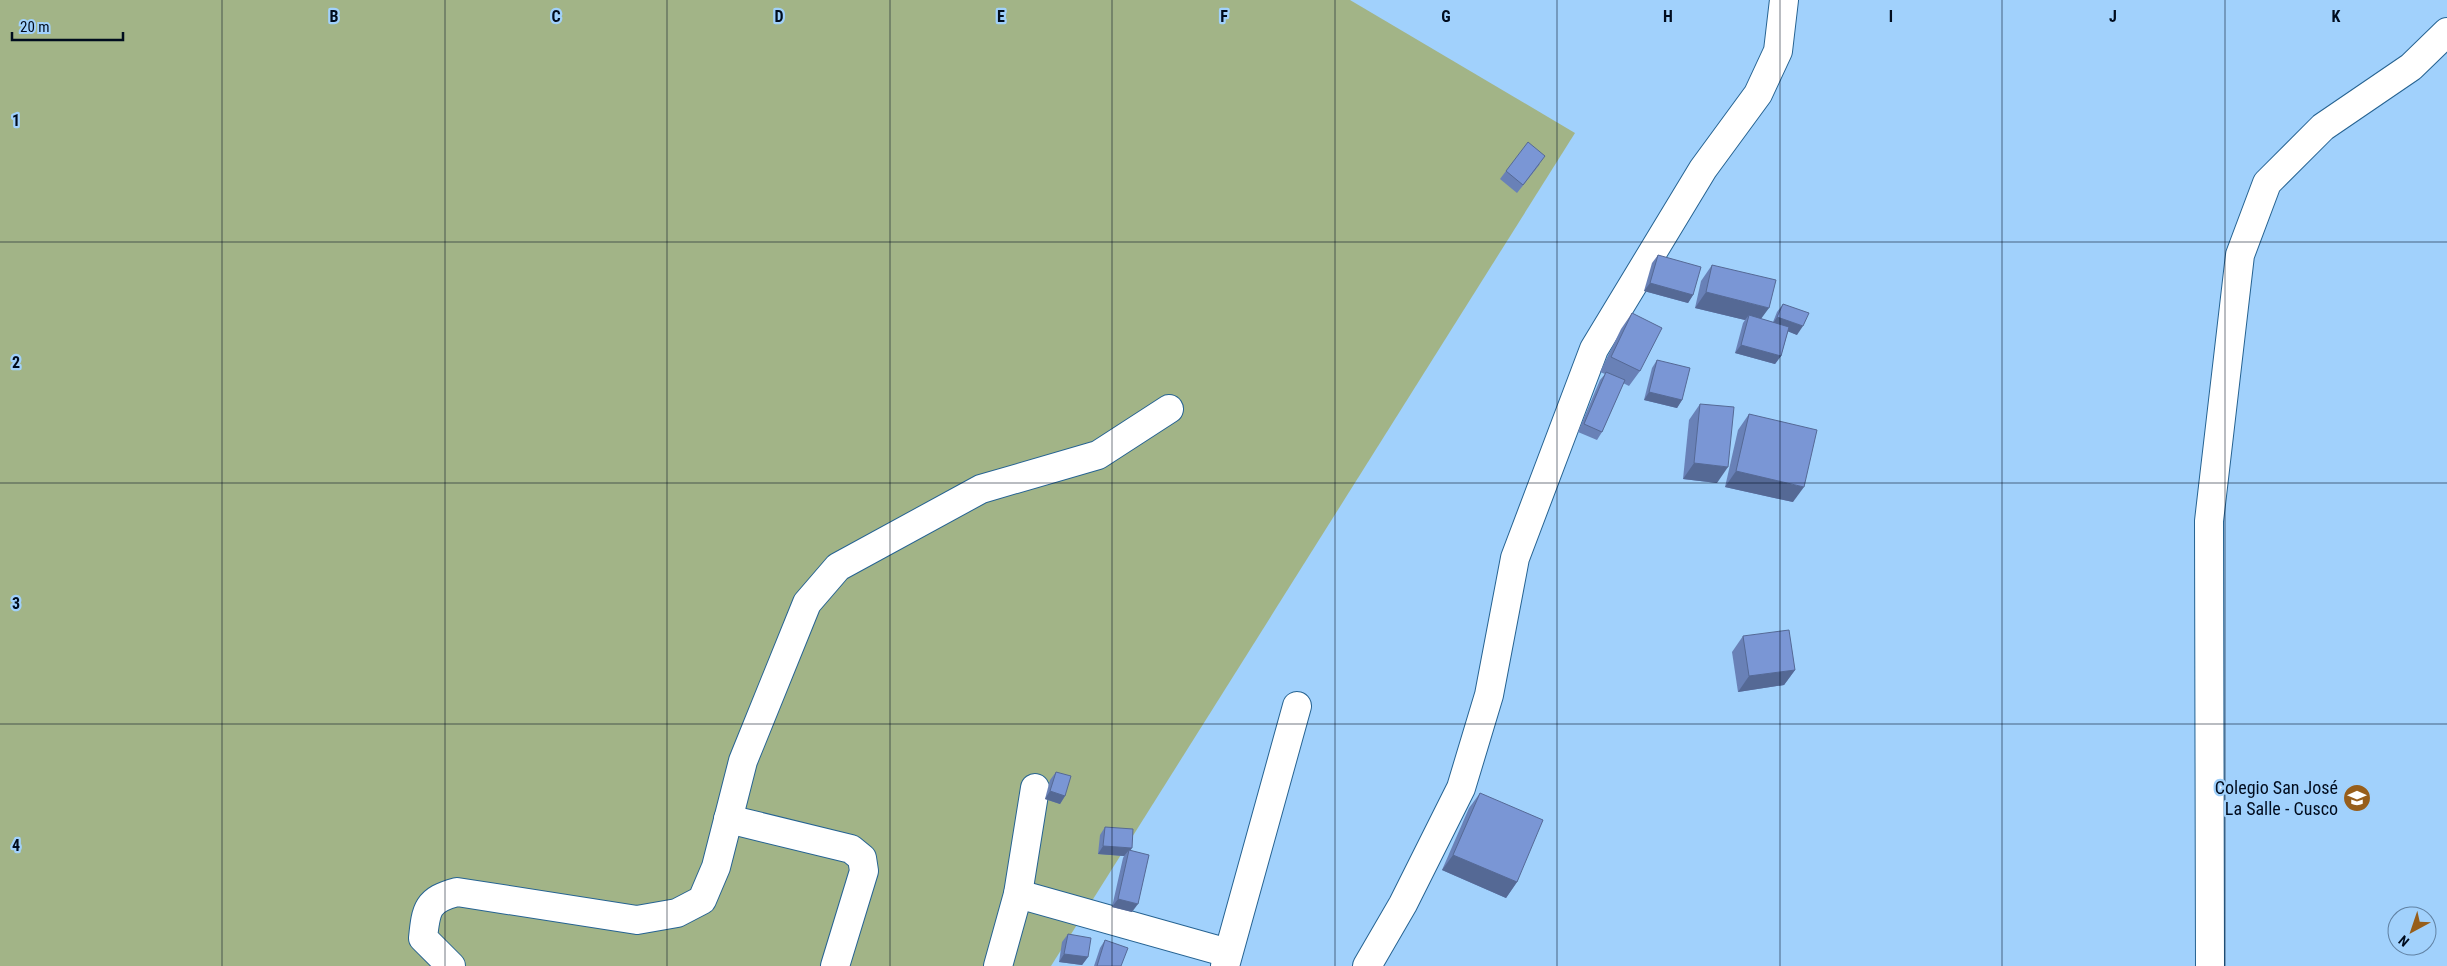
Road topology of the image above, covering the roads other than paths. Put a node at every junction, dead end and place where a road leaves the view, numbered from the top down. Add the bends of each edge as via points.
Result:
1 (1784, 0) edge
2 (2447, 32) edge
3 (1169, 409) dead end
4 (1297, 706) dead end
5 (1035, 788) dead end
6 (728, 819) junction
7 (1018, 894) junction
8 (1227, 959) edge
9 (450, 966) edge
10 (835, 966) edge
11 (998, 966) edge
12 (1367, 966) edge
13 (2210, 966) edge

1 - 12 street via 1778,51 1758,94 1703,169 1594,348 1515,558 1489,695 1462,788
2 - 13 street via 2411,66 2323,127 2268,183 2240,256 2209,521
3 - 6 street via 1098,455 981,489 838,567 807,603 743,761
4 - 8 street
5 - 7 street
6 - 9 street via 716,867 702,900 677,913 637,920 457,892 438,897 425,915 422,938
6 - 10 street via 851,848 862,858 864,872
7 - 8 street
7 - 11 street

